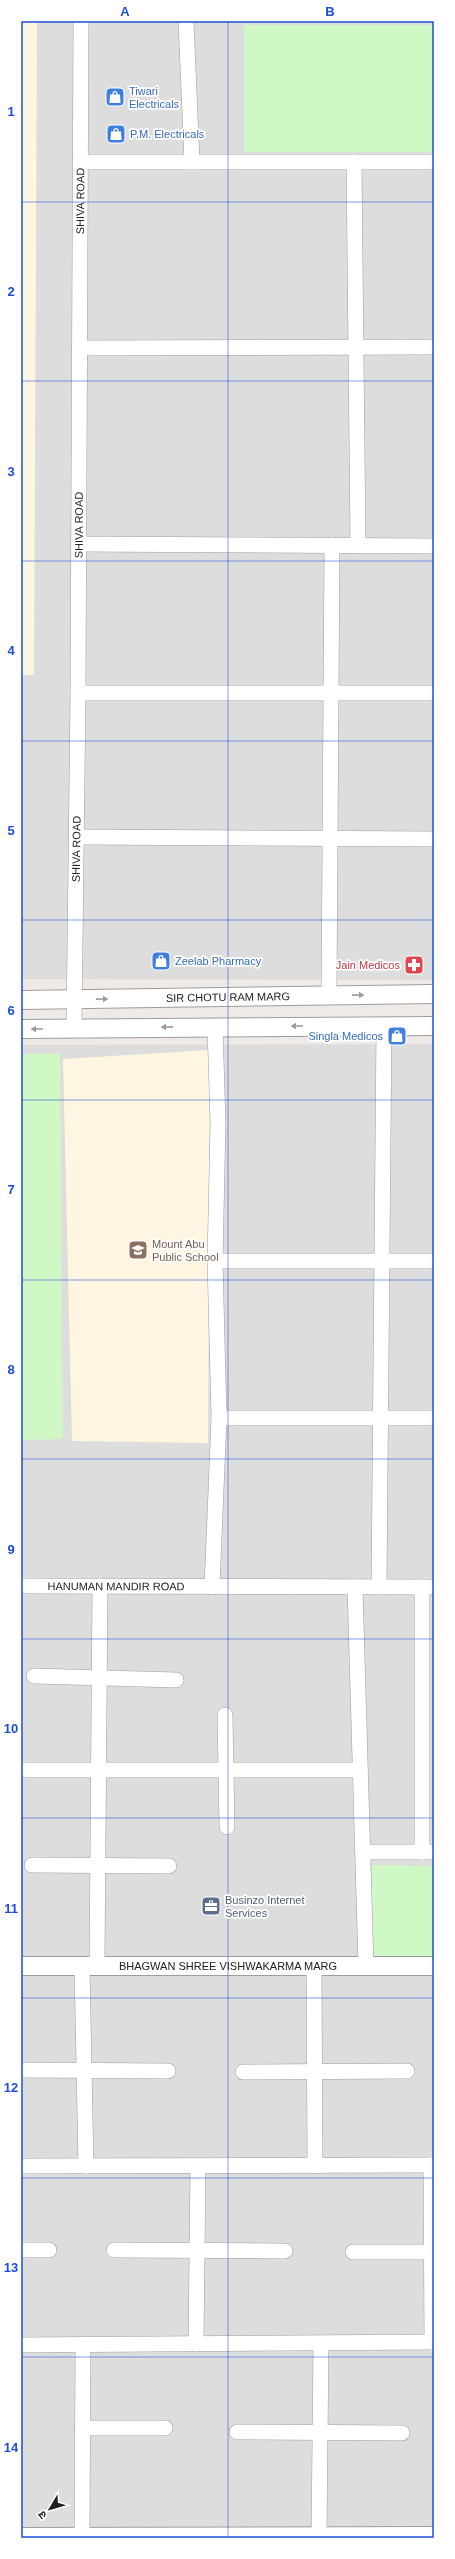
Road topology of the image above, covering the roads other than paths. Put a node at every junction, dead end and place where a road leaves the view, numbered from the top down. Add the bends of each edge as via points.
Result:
1 (81, 21) edge
2 (186, 21) edge
3 (80, 162) junction
4 (192, 162) junction
5 (354, 162) junction
6 (434, 162) edge
7 (356, 347) junction
8 (434, 347) edge
9 (79, 348) junction
10 (78, 544) junction
11 (332, 545) junction
12 (358, 546) junction
13 (434, 546) edge
14 (78, 693) junction
15 (331, 693) junction
16 (434, 693) edge
17 (77, 838) junction
18 (330, 839) junction
19 (434, 839) edge
20 (434, 994) edge
21 (329, 995) junction
22 (21, 1000) edge
23 (74, 1000) junction
24 (384, 1026) junction
25 (434, 1026) edge
26 (215, 1027) junction
27 (21, 1029) edge
28 (74, 1029) junction
29 (215, 1261) junction
30 (382, 1261) junction
31 (434, 1261) edge
32 (219, 1418) junction
33 (380, 1418) junction
34 (434, 1418) edge
35 (21, 1586) edge
36 (100, 1586) junction
37 (212, 1587) junction
38 (355, 1587) junction
39 (379, 1587) junction
40 (428, 1587) edge
41 (34, 1676) dead end
42 (99, 1678) junction
43 (176, 1680) dead end
44 (225, 1714) dead end
45 (21, 1770) edge
46 (98, 1770) junction
47 (226, 1770) junction
48 (360, 1770) junction
49 (227, 1827) dead end
50 (363, 1852) junction
51 (428, 1852) edge
52 (32, 1865) dead end
53 (98, 1866) junction
54 (169, 1866) dead end
55 (21, 1966) edge
56 (90, 1966) junction
57 (314, 1966) junction
58 (366, 1966) junction
59 (434, 1966) edge
60 (21, 2070) edge
61 (84, 2070) junction
62 (168, 2071) dead end
63 (407, 2071) dead end
64 (243, 2072) dead end
65 (314, 2072) junction
66 (433, 2165) edge
67 (21, 2166) edge
68 (86, 2166) junction
69 (198, 2166) junction
70 (316, 2166) junction
71 (21, 2250) edge
72 (49, 2250) dead end
73 (114, 2250) dead end
74 (197, 2250) junction
75 (285, 2251) dead end
76 (352, 2252) dead end
77 (432, 2252) junction
78 (433, 2342) edge
79 (196, 2344) junction
80 (321, 2344) junction
81 (21, 2345) edge
82 (83, 2345) junction
83 (82, 2428) junction
84 (165, 2428) dead end
85 (237, 2432) dead end
86 (320, 2433) junction
87 (402, 2433) dead end
88 (21, 2536) edge
89 (82, 2536) junction
90 (319, 2536) junction
91 (434, 2536) edge
92 (363, 2537) edge

1 - 3 street, SHIVA ROAD
2 - 4 street
3 - 4 street
3 - 9 street, SHIVA ROAD
4 - 5 street
5 - 6 street
5 - 7 street
7 - 8 street
7 - 9 street
7 - 12 street
9 - 10 street, SHIVA ROAD
10 - 11 street
10 - 14 street, SHIVA ROAD
11 - 12 street
11 - 15 street
12 - 13 street
14 - 15 street
14 - 17 street, SHIVA ROAD
15 - 16 street
15 - 18 street
17 - 18 street
17 - 23 street, SHIVA ROAD
18 - 19 street
18 - 21 street
21 -> 20 street, SIR CHOTU RAM MARG
23 -> 21 street, SIR CHOTU RAM MARG
22 - 23 street, SIR CHOTU RAM MARG
23 - 28 street, SHIVA ROAD
24 - 25 street
24 -> 26 street
24 - 30 street
26 -> 28 street
26 - 29 street via 218,1123
28 -> 27 street
29 - 30 street
29 - 32 street
30 - 31 street
30 - 33 street
32 - 33 street
32 - 37 street
33 - 34 street
33 - 39 street
35 - 36 street, HANUMAN MANDIR ROAD
36 - 37 street, HANUMAN MANDIR ROAD
36 - 42 street
37 - 38 street, HANUMAN MANDIR ROAD
38 - 39 street, HANUMAN MANDIR ROAD
38 - 48 street
39 - 40 street, HANUMAN MANDIR ROAD
40 - 51 street
41 - 42 street
42 - 43 street
42 - 46 street
44 - 47 street
45 - 46 street
46 - 47 street
46 - 53 street
47 - 48 street
47 - 49 street
48 - 50 street
50 - 51 street
50 - 58 street
52 - 53 street
53 - 54 street
53 - 56 street
55 - 56 street, BHAGWAN SHREE VISHWAKARMA MARG
56 - 57 street, BHAGWAN SHREE VISHWAKARMA MARG
56 - 61 street
57 - 58 street, BHAGWAN SHREE VISHWAKARMA MARG
57 - 65 street
58 - 59 street, BHAGWAN SHREE VISHWAKARMA MARG
60 - 61 street
61 - 62 street
61 - 68 street
63 - 65 street
64 - 65 street
65 - 70 street
66 - 70 street
66 - 77 street
67 - 68 street
68 - 69 street
69 - 70 street
69 - 74 street
71 - 72 street
73 - 74 street
74 - 75 street
74 - 79 street
76 - 77 street
77 - 78 street
78 - 80 street
79 - 80 street
79 - 82 street
80 - 86 street
81 - 82 street
82 - 83 street
83 - 84 street
83 - 89 street
85 - 86 street
86 - 87 street
86 - 90 street
88 - 89 street
89 - 90 street
90 - 92 street
91 - 92 street

